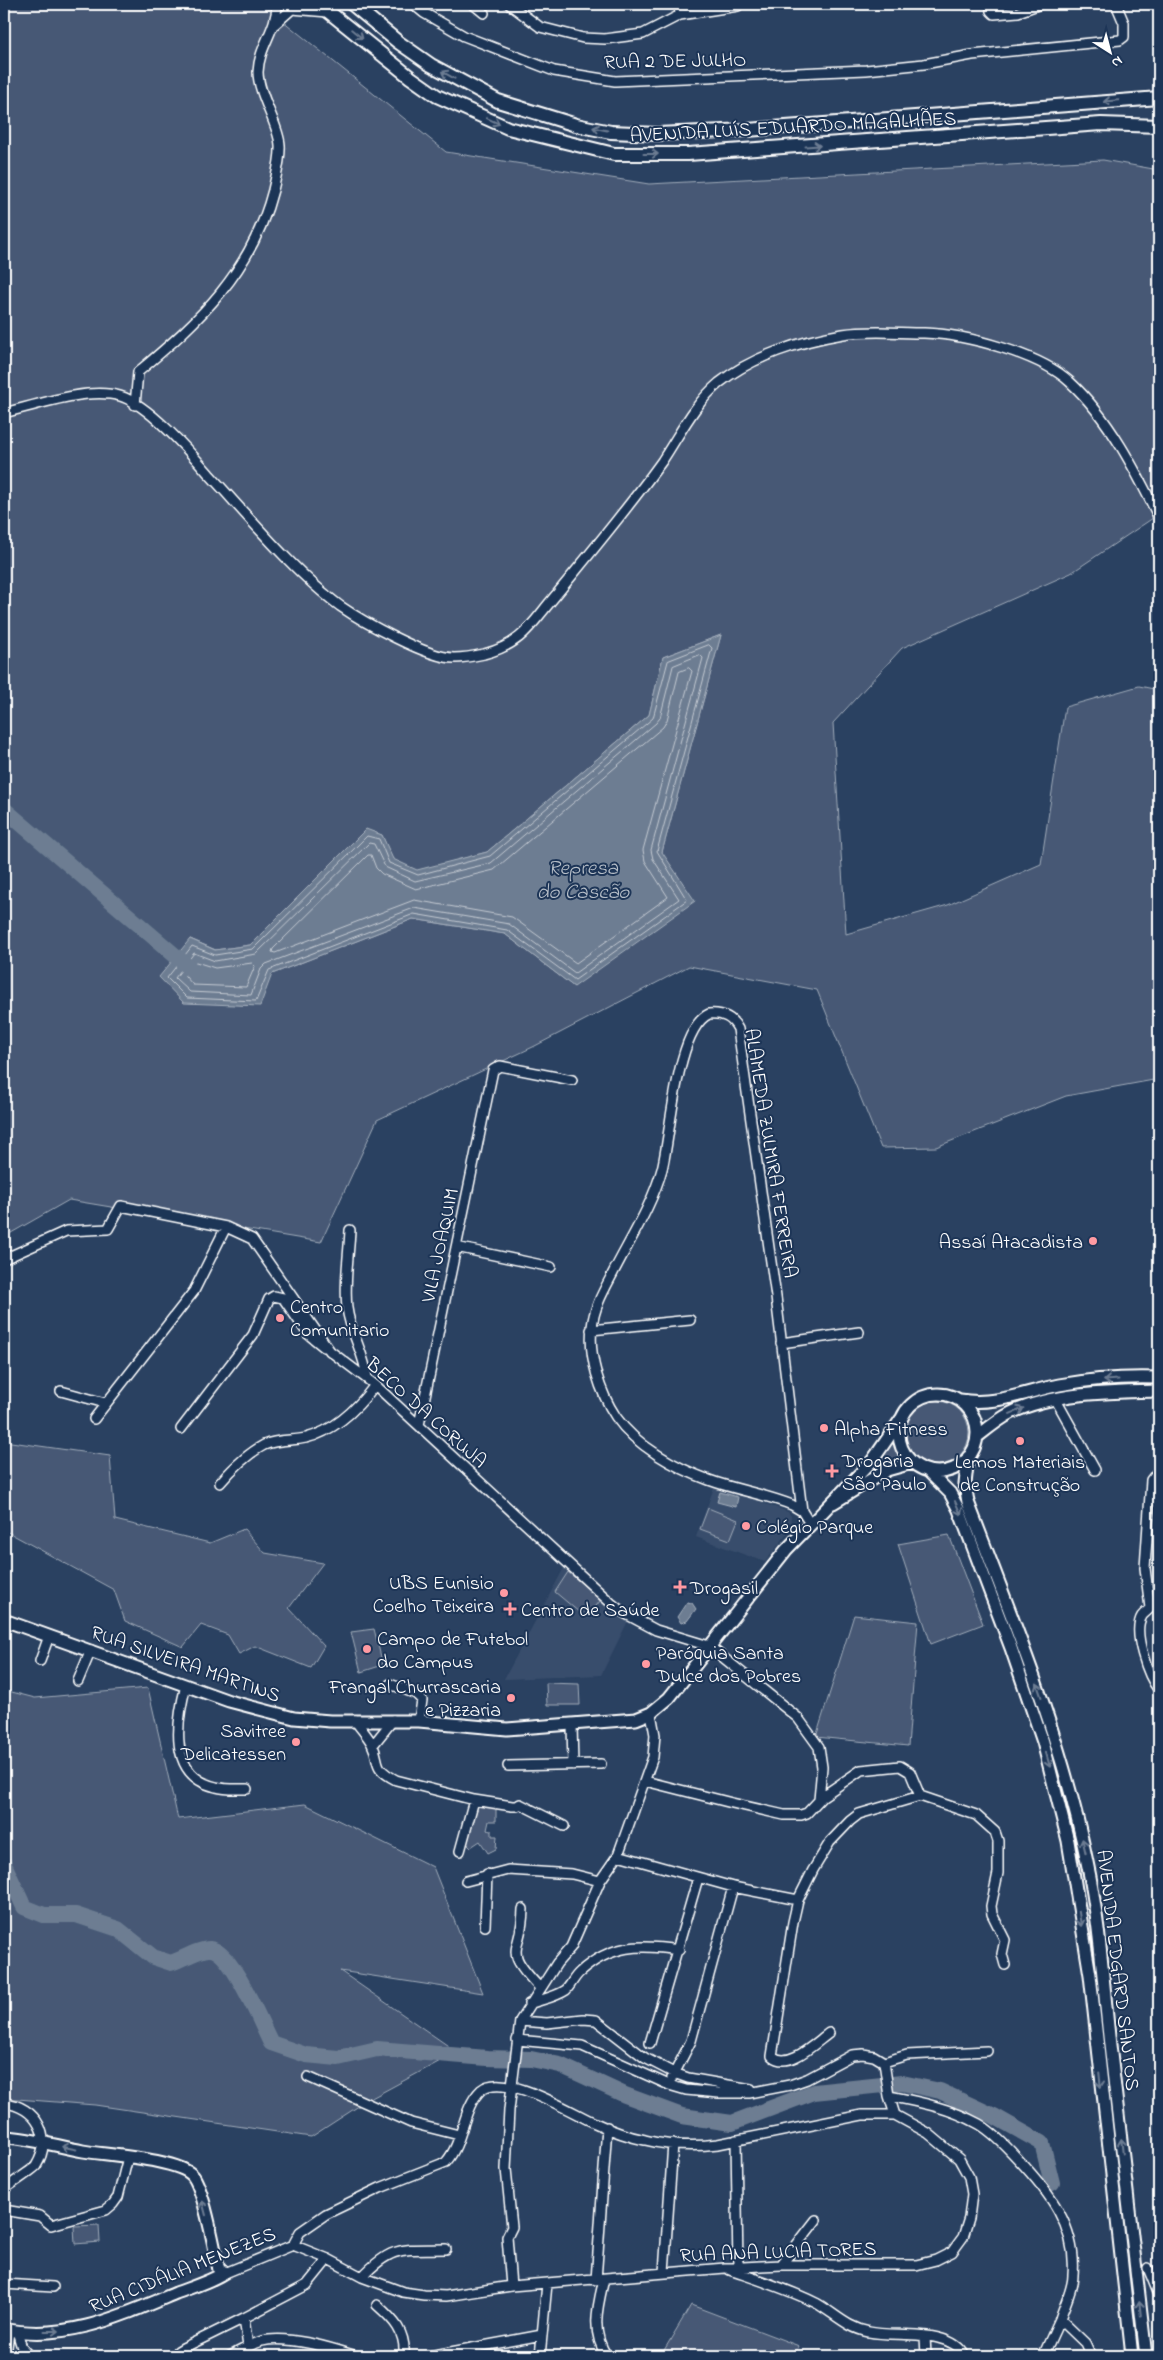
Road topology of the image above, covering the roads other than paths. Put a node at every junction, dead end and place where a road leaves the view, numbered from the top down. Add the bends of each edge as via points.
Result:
1 (277, 4) edge
2 (282, 4) edge
3 (319, 4) edge
4 (352, 4) edge
5 (413, 4) edge
6 (473, 4) edge
7 (509, 4) edge
8 (679, 4) edge
9 (994, 4) edge
10 (1040, 4) edge
11 (1116, 4) edge
12 (738, 6) dead end
13 (292, 9) junction
14 (330, 12) junction
15 (484, 13) dead end
16 (680, 15) junction
17 (274, 25) junction
18 (1159, 98) edge
19 (1159, 126) edge
20 (135, 405) junction
21 (4, 413) edge
22 (1159, 518) edge
23 (572, 1080) dead end
24 (226, 1227) junction
25 (350, 1230) dead end
26 (456, 1247) junction
27 (4, 1259) edge
28 (551, 1267) dead end
29 (690, 1320) dead end
30 (591, 1330) junction
31 (859, 1332) dead end
32 (782, 1342) junction
33 (330, 1352) junction
34 (367, 1378) junction
35 (1159, 1378) edge
36 (375, 1385) junction
37 (62, 1391) dead end
38 (1159, 1391) edge
39 (960, 1400) junction
40 (1056, 1400) junction
41 (106, 1403) junction
42 (94, 1419) dead end
43 (901, 1419) junction
44 (419, 1425) junction
45 (181, 1430) dead end
46 (977, 1438) junction
47 (968, 1457) junction
48 (912, 1463) junction
49 (1094, 1470) dead end
50 (1159, 1470) edge
51 (928, 1471) junction
52 (220, 1483) dead end
53 (832, 1504) junction
54 (802, 1512) junction
55 (810, 1524) junction
56 (4, 1620) edge
57 (49, 1636) junction
58 (709, 1646) junction
59 (91, 1650) junction
60 (40, 1661) dead end
61 (78, 1681) dead end
62 (390, 1684) dead end
63 (186, 1685) junction
64 (1159, 1690) edge
65 (651, 1713) junction
66 (355, 1720) junction
67 (393, 1720) junction
68 (420, 1721) junction
69 (572, 1725) junction
70 (373, 1745) junction
71 (601, 1764) dead end
72 (573, 1765) junction
73 (508, 1766) dead end
74 (644, 1781) junction
75 (247, 1789) dead end
76 (920, 1796) junction
77 (474, 1800) junction
78 (819, 1800) junction
79 (564, 1826) dead end
80 (460, 1851) dead end
81 (618, 1855) junction
82 (488, 1874) junction
83 (698, 1878) junction
84 (466, 1881) dead end
85 (600, 1881) junction
86 (733, 1887) junction
87 (798, 1900) junction
88 (523, 1908) dead end
89 (485, 1926) dead end
90 (678, 1950) junction
91 (1005, 1964) dead end
92 (540, 1988) junction
93 (529, 2004) junction
94 (520, 2021) junction
95 (828, 2033) dead end
96 (517, 2040) junction
97 (650, 2043) dead end
98 (987, 2051) dead end
99 (884, 2062) junction
100 (674, 2073) junction
101 (308, 2077) dead end
102 (669, 2085) junction
103 (511, 2086) junction
104 (762, 2091) junction
105 (889, 2096) junction
106 (4, 2103) edge
107 (895, 2115) junction
108 (607, 2127) junction
109 (459, 2135) junction
110 (4, 2138) edge
111 (736, 2140) junction
112 (42, 2143) junction
113 (673, 2144) junction
114 (128, 2157) junction
115 (4, 2189) edge
116 (4, 2210) edge
117 (816, 2220) dead end
118 (293, 2245) junction
119 (446, 2249) dead end
120 (328, 2259) junction
121 (781, 2265) junction
122 (738, 2267) junction
123 (725, 2268) junction
124 (1148, 2268) dead end
125 (664, 2272) junction
126 (222, 2274) junction
127 (362, 2277) junction
128 (600, 2279) junction
129 (4, 2284) edge
130 (547, 2284) junction
131 (511, 2286) junction
132 (53, 2287) dead end
133 (1159, 2295) edge
134 (424, 2296) joint
135 (377, 2305) dead end
136 (244, 2318) junction
137 (1060, 2319) junction
138 (10, 2330) edge
139 (542, 2335) junction
140 (925, 2336) junction
141 (248, 2347) junction
142 (6, 2353) edge
143 (28, 2355) edge
144 (177, 2356) edge
145 (230, 2356) edge
146 (356, 2356) edge
147 (404, 2356) edge
148 (429, 2356) edge
149 (540, 2356) edge
150 (607, 2356) edge
151 (926, 2356) edge
152 (965, 2356) edge
153 (1043, 2356) edge
154 (1091, 2356) edge
155 (1132, 2356) edge
156 (1146, 2356) edge

1 - 17 street
2 - 13 street
3 - 14 main road, AVENIDA LUÍS EDUARDO MAGALHÃES
18 -> 4 main road, AVENIDA LUÍS EDUARDO MAGALHÃES via 747,130 657,134 611,132 576,125 498,101 431,65
5 - 11 street, RUA 2 DE JULHO via 464,36 554,71 590,79 658,81 866,70 1120,40 1126,34
6 - 15 street
7 - 16 street via 540,27 583,38 643,34
8 - 16 street
9 - 10 street via 991,11 994,14 1018,12
12 - 16 street
13 - 14 street
13 - 17 street
14 -> 19 main road, AVENIDA LUÍS EDUARDO MAGALHÃES via 437,96 508,128 614,154 688,154 1101,124
17 - 20 street via 261,49 258,74 280,144 269,205 246,258 233,279 204,314 138,372
20 - 21 street via 125,397 106,394 69,397
20 - 22 street via 173,434 293,562 340,606 423,650 452,658 510,646 532,626 663,459 690,416 718,384 746,366 795,346 845,334 948,334 989,343 1032,359 1067,379 1092,405 1113,436
23 - 26 street, VILA JOAQUIM via 500,1066 494,1068
24 - 27 street, BECO DA CORUJA via 121,1206 108,1229 66,1231
24 - 33 street, BECO DA CORUJA via 252,1240 258,1247
24 - 41 street via 194,1290
25 - 34 street via 347,1307
26 - 28 street
26 - 44 street, VILA JOAQUIM
29 - 30 street
30 - 32 street, ALAMEDA ZULMIRA FERREIRA via 598,1301 654,1192 691,1034 704,1016 716,1013 727,1016 738,1029
30 - 54 street, ALAMEDA ZULMIRA FERREIRA via 595,1363 607,1400 616,1417 636,1438 699,1476 781,1501
31 - 32 street
32 - 54 street, ALAMEDA ZULMIRA FERREIRA
33 - 34 street, BECO DA CORUJA
33 - 45 street via 308,1334 282,1298 274,1296 266,1302 253,1335
34 - 36 street, BECO DA CORUJA
35 -> 39 main road via 1085,1381 990,1402
36 - 44 street, BECO DA CORUJA
36 - 52 street via 351,1411 325,1431 266,1445 233,1468
37 - 41 street
38 - 40 main road via 1087,1394
39 - 43 main road via 944,1394 926,1395 910,1404
39 - 46 main road via 976,1423
46 -> 40 main road via 1010,1413
40 - 49 street
41 - 42 street
43 - 48 main road via 898,1435 902,1450
43 - 53 main road, RUA SILVEIRA MARTINS via 877,1454
44 - 58 street, BECO DA CORUJA via 547,1546 624,1613 656,1630
46 - 47 main road
47 - 51 main road via 957,1467
156 -> 47 main road, AVENIDA EDGARD SANTOS via 1103,1962 1088,1864 1051,1726 968,1502 965,1484
48 - 51 main road
48 - 53 main road, RUA SILVEIRA MARTINS via 887,1470
50 - 64 street via 1151,1480 1145,1568 1150,1608 1141,1618 1140,1628 1145,1665
51 -> 155 main road, AVENIDA EDGARD SANTOS via 947,1489 959,1510 1012,1648 1053,1774 1068,1841 1090,1975
53 - 55 main road, RUA SILVEIRA MARTINS
54 - 55 street, ALAMEDA ZULMIRA FERREIRA
55 - 58 main road, RUA SILVEIRA MARTINS
56 - 57 main road, RUA SILVEIRA MARTINS
57 - 59 main road, RUA SILVEIRA MARTINS
57 - 60 street
58 - 65 main road, RUA SILVEIRA MARTINS via 669,1698
58 - 78 street via 798,1718 812,1735 821,1757
59 - 61 street
59 - 63 main road, RUA SILVEIRA MARTINS
62 - 68 street via 416,1694 422,1700
63 - 66 main road, RUA SILVEIRA MARTINS via 294,1718
63 - 75 street via 177,1732 183,1762 192,1774 215,1787
65 - 69 main road, RUA SILVEIRA MARTINS via 623,1721
65 - 74 street via 655,1746
66 - 67 main road, RUA SILVEIRA MARTINS
66 - 70 street
67 - 68 main road, RUA SILVEIRA MARTINS
67 - 70 street
68 - 69 main road, RUA SILVEIRA MARTINS via 507,1729
69 - 72 street
70 - 77 street via 375,1759 387,1775 396,1780
71 - 72 street
72 - 73 street
74 - 78 street via 784,1815 807,1814
74 - 81 street
76 - 78 street via 910,1772 900,1766 861,1770
76 - 87 street via 870,1810 850,1821 830,1842
76 - 91 street via 976,1815 995,1832 998,1873 991,1906 1005,1940 1002,1954
77 - 79 street via 528,1806
77 - 80 street
81 - 83 street
81 - 85 street
82 - 84 street
82 - 85 street via 518,1870 572,1874
82 - 89 street
83 - 86 street
83 - 90 street
85 - 92 street via 571,1947
86 - 87 street
86 - 100 street via 697,2023 688,2049
87 - 95 street via 772,2056 781,2060 793,2058
88 - 92 street via 515,1958
90 - 93 street via 623,1947 591,1963 573,1978 564,1991
90 - 97 street
92 - 93 street
93 - 94 street
94 - 96 street
94 - 100 street via 596,2020 645,2058
96 - 102 street via 582,2046
96 - 103 street
98 - 99 street via 907,2055
99 - 104 street via 874,2056 852,2055 807,2079
99 - 105 street
100 - 102 street
100 - 104 street
101 - 109 street via 411,2123
102 - 104 street via 712,2092
103 - 108 street
103 - 109 street via 483,2088
103 - 131 street via 506,2169 512,2227 507,2237
105 - 107 street
105 - 137 street via 949,2110 980,2125 1008,2148 1053,2199 1062,2215 1074,2277
106 - 112 street via 22,2106 31,2112 40,2128
107 - 111 street via 862,2115
107 - 121 street, RUA ANA LUCIA TORES via 945,2145 966,2169 972,2194 969,2218 963,2237 952,2252 916,2265
108 - 113 street via 644,2140
108 - 128 street
109 - 118 street via 449,2159 442,2164 380,2188 326,2214 300,2232
110 - 112 main road
111 - 113 street via 695,2147
111 - 122 street
114 -> 112 main road
112 - 115 street via 36,2166
113 - 125 street
114 - 116 street via 118,2197 106,2210 51,2225 37,2215
126 -> 114 main road via 197,2183 190,2174 162,2163
117 - 121 street
118 - 120 street, RUA CIDÁLIA MENEZES
118 - 126 street, RUA CIDÁLIA MENEZES
119 - 127 street via 397,2250 382,2257
120 - 127 street, RUA CIDÁLIA MENEZES
120 - 136 street via 307,2285
121 - 122 street, RUA ANA LUCIA TORES
122 - 123 street, RUA ANA LUCIA TORES
123 - 125 street, RUA ANA LUCIA TORES
123 - 140 street via 818,2304 854,2329
124 - 133 street
125 - 128 street, RUA ANA LUCIA TORES
138 -> 126 main road, RUA CIDÁLIA MENEZES via 70,2331 88,2327
127 - 134 street, RUA CIDÁLIA MENEZES
128 - 130 street, RUA ANA LUCIA TORES
128 - 150 street via 597,2337
129 - 132 street
130 - 131 street, RUA ANA LUCIA TORES
130 - 139 street
131 - 134 street, RUA ANA LUCIA TORES via 446,2296
135 - 147 street via 392,2318 402,2333
136 - 141 street
136 - 144 street via 183,2348
137 - 153 street
137 - 154 street via 1085,2343
138 - 142 street
138 - 143 street
139 - 148 street
139 - 149 street
140 - 151 street
140 - 152 street via 957,2345
141 - 145 street
141 - 146 street via 269,2340 283,2340
142 - 143 street

